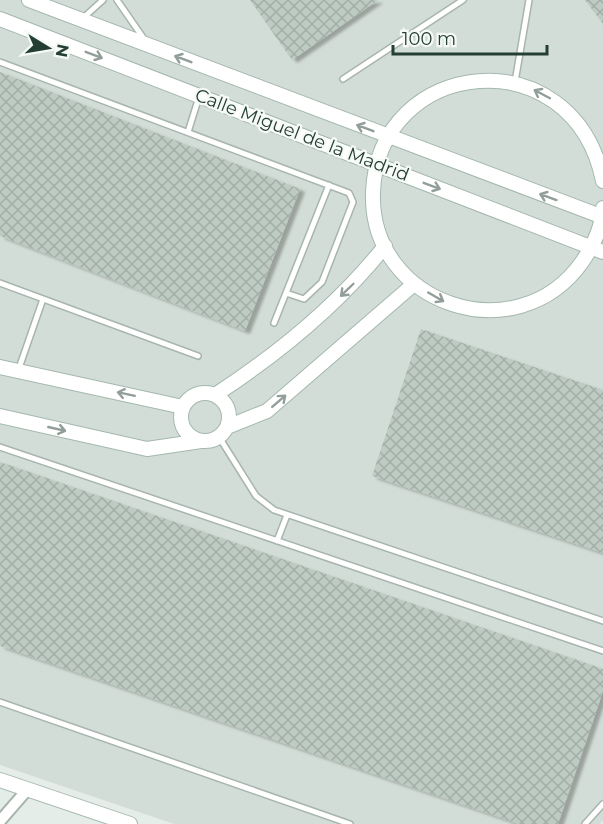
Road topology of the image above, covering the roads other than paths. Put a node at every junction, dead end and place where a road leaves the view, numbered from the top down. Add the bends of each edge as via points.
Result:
1 (29, 0) edge
2 (103, 0) edge
3 (117, 0) edge
4 (463, 0) edge
5 (529, 0) edge
6 (0, 19) edge
7 (81, 20) junction
8 (148, 45) junction
9 (0, 62) edge
10 (344, 79) dead end
11 (515, 82) junction
12 (199, 95) junction
13 (188, 132) junction
14 (389, 137) junction
15 (378, 164) junction
16 (603, 181) edge
17 (329, 184) junction
18 (603, 208) edge
19 (603, 217) edge
20 (385, 246) junction
21 (597, 250) edge
22 (0, 283) edge
23 (414, 284) junction
24 (286, 293) junction
25 (43, 299) junction
26 (274, 323) dead end
27 (198, 356) dead end
28 (0, 367) edge
29 (18, 371) junction
30 (215, 395) junction
31 (183, 406) junction
32 (0, 416) edge
33 (223, 432) junction
34 (201, 441) junction
35 (0, 447) edge
36 (287, 515) junction
37 (277, 541) junction
38 (603, 621) edge
39 (603, 651) edge
40 (0, 702) edge
41 (0, 780) edge
42 (27, 790) junction
43 (603, 804) edge
44 (0, 820) edge
45 (107, 820) edge
46 (130, 824) edge
47 (350, 824) edge
48 (585, 824) edge

1 - 7 main road, Calle Miguel de la Madrid
2 - 7 lane
3 - 8 lane
4 - 10 lane
5 - 11 lane
6 -> 12 main road, Calle Miguel de la Madrid
7 - 8 main road, Calle Miguel de la Madrid
14 -> 8 main road, Calle Miguel de la Madrid
9 - 13 lane
11 - 14 main road via 457,84 430,96 407,114
16 -> 11 main road via 586,132 567,109
12 - 13 lane
12 - 15 main road, Calle Miguel de la Madrid
13 - 17 lane
14 - 15 main road
19 -> 14 main road, Calle Miguel de la Madrid
15 - 20 main road via 373,192 376,220
15 -> 21 main road, Calle Miguel de la Madrid
17 - 24 lane
17 - 24 lane via 349,193 353,202 322,282 304,299
18 - 19 main road
19 - 21 main road
20 - 23 main road
20 -> 30 main road via 343,295 262,363
23 -> 21 main road via 441,302 475,311 510,310 544,298
22 - 25 lane
33 -> 23 main road via 267,411
24 - 26 lane
25 - 27 lane
25 - 29 lane
28 - 29 main road
31 -> 29 main road
30 - 31 main road via 197,394
30 - 33 main road via 228,408
31 - 34 main road via 183,425
32 -> 34 main road via 147,449
33 - 34 main road
33 - 36 lane via 256,496
35 - 37 lane
36 - 37 lane
36 - 38 lane
37 - 39 lane
40 - 47 lane
41 - 42 main road
42 - 44 street
42 - 45 main road
43 - 48 lane
45 - 46 main road

